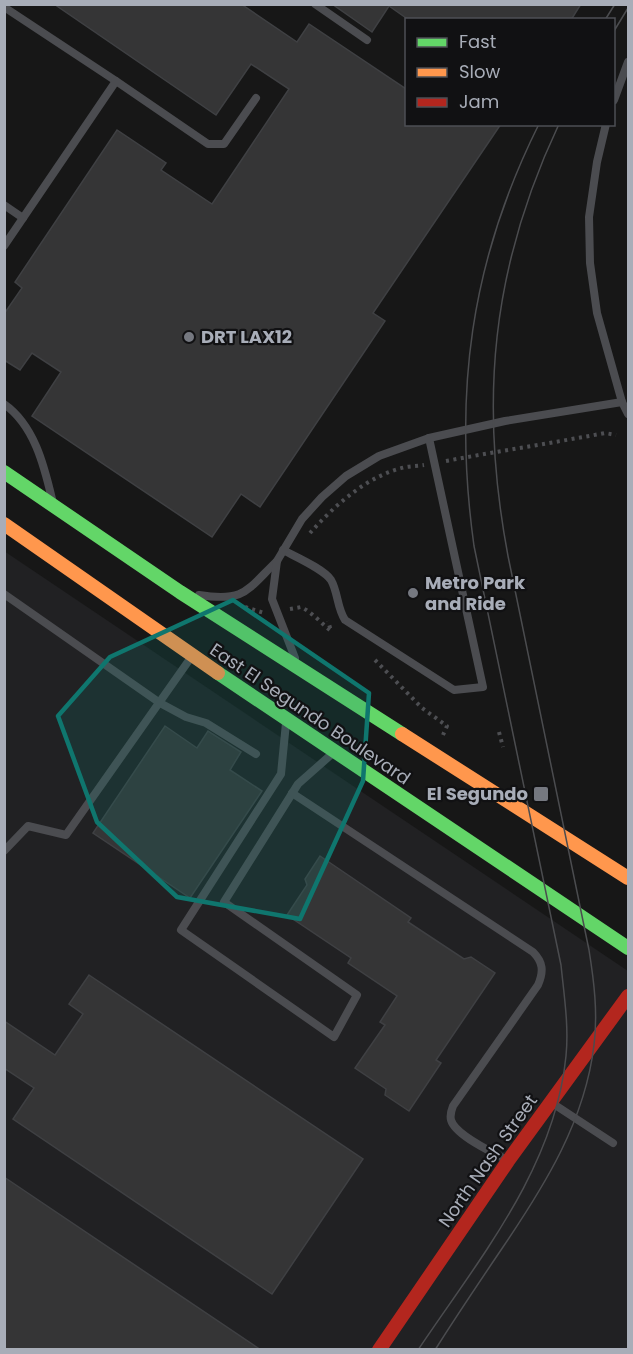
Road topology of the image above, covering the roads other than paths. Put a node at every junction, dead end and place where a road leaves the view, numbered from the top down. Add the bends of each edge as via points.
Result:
1 (315, 4) edge
2 (4, 7) edge
3 (367, 40) dead end
4 (628, 62) edge
5 (116, 81) junction
6 (615, 97) edge
7 (256, 98) dead end
8 (606, 126) edge
9 (4, 205) edge
10 (23, 218) junction
11 (4, 246) edge
12 (622, 402) junction
13 (4, 404) edge
14 (628, 414) edge
15 (429, 438) junction
16 (4, 472) edge
17 (54, 505) junction
18 (4, 524) edge
19 (283, 550) junction
20 (277, 561) junction
21 (180, 592) junction
22 (4, 594) edge
23 (192, 656) junction
24 (299, 666) junction
25 (160, 704) junction
26 (286, 719) junction
27 (334, 752) junction
28 (256, 754) dead end
29 (292, 792) junction
30 (4, 851) edge
31 (628, 878) edge
32 (628, 948) edge
33 (628, 996) edge
34 (551, 1102) junction
35 (613, 1143) dead end
36 (508, 1161) junction
37 (379, 1350) edge

1 - 3 lane
2 - 5 lane
4 - 6 lane
5 - 7 lane via 208,144 224,144
5 - 10 lane
8 - 12 lane via 589,217 590,263 597,314
9 - 10 lane
10 - 11 lane
12 - 14 lane
12 - 15 lane
13 - 17 lane via 17,413 43,459
15 - 19 lane via 379,456 346,476 302,519
15 - 19 lane via 483,687 454,690 345,620 330,579
16 - 17 main road, East El Segundo Boulevard
17 - 21 main road, East El Segundo Boulevard
18 - 23 main road, East El Segundo Boulevard
19 - 20 lane
20 - 21 lane via 244,594 235,597
20 - 24 lane via 272,599
21 - 24 main road, East El Segundo Boulevard
22 - 25 lane
23 - 25 lane
23 - 26 main road, East El Segundo Boulevard
24 - 31 main road, East El Segundo Boulevard
25 - 28 lane via 206,723
25 - 30 lane via 66,835 28,826
26 - 27 main road, East El Segundo Boulevard
26 - 29 lane via 281,774 181,930 334,1037 357,995 224,902
27 - 29 lane
27 - 32 main road, East El Segundo Boulevard
29 - 36 lane via 540,959 538,985 451,1113 451,1121 458,1130
33 - 34 main road, North Nash Street
34 - 35 lane
34 - 36 main road, North Nash Street
36 - 37 main road, North Nash Street

